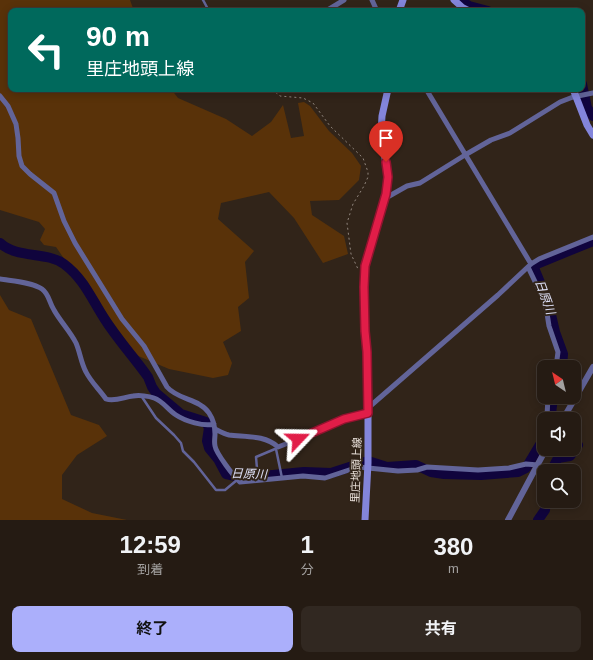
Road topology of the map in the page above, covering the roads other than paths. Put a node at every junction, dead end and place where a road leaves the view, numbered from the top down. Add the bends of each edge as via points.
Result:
1 (344, 0) edge
2 (454, 0) edge
3 (331, 8) edge
4 (463, 8) edge
5 (387, 92) edge
6 (428, 92) edge
7 (575, 92) edge
8 (590, 94) edge
9 (0, 96) edge
10 (577, 96) junction
11 (593, 135) edge
12 (465, 155) junction
13 (384, 199) junction
14 (593, 237) edge
15 (530, 266) junction
16 (0, 279) edge
17 (557, 360) edge
18 (593, 367) edge
19 (142, 396) junction
20 (368, 411) junction
21 (567, 412) edge
22 (211, 426) junction
23 (276, 448) junction
24 (541, 456) edge
25 (368, 463) junction
26 (535, 464) junction
27 (235, 477) junction
28 (282, 477) junction
29 (257, 478) junction
30 (365, 520) edge
31 (508, 520) edge

1 - 3 street
2 - 4 main road
5 - 13 main road, 里庄地頭上線 via 381,133 388,177
6 - 12 street
7 - 10 main road
8 - 10 street
9 - 22 street via 16,124 22,166 54,193 75,243 122,320 144,346 170,391 203,406 209,413
10 - 11 main road
10 - 12 street via 560,102 510,133 490,140
12 - 13 street via 420,183 407,186
12 - 15 street
13 - 20 main road, 里庄地頭上線 via 365,266
14 - 15 street via 539,259
15 - 17 street via 546,307 558,352
15 - 20 street
16 - 19 street via 36,286 46,292 54,310 75,341 85,370 106,398 112,400
18 - 21 street
19 - 22 street via 153,397 181,418
19 - 27 lane via 156,418 181,443 183,451 216,490 225,490
20 - 23 street
20 - 25 main road, 里庄地頭上線
22 - 23 street via 228,435 262,439 273,443
22 - 27 street via 215,448
23 - 28 lane
23 - 29 lane via 256,457
24 - 26 street
25 - 26 street via 383,470 398,471 427,467 478,470
25 - 28 street via 325,478
25 - 30 main road, 里庄地頭上線
26 - 31 street
27 - 29 street via 240,482
28 - 29 street

